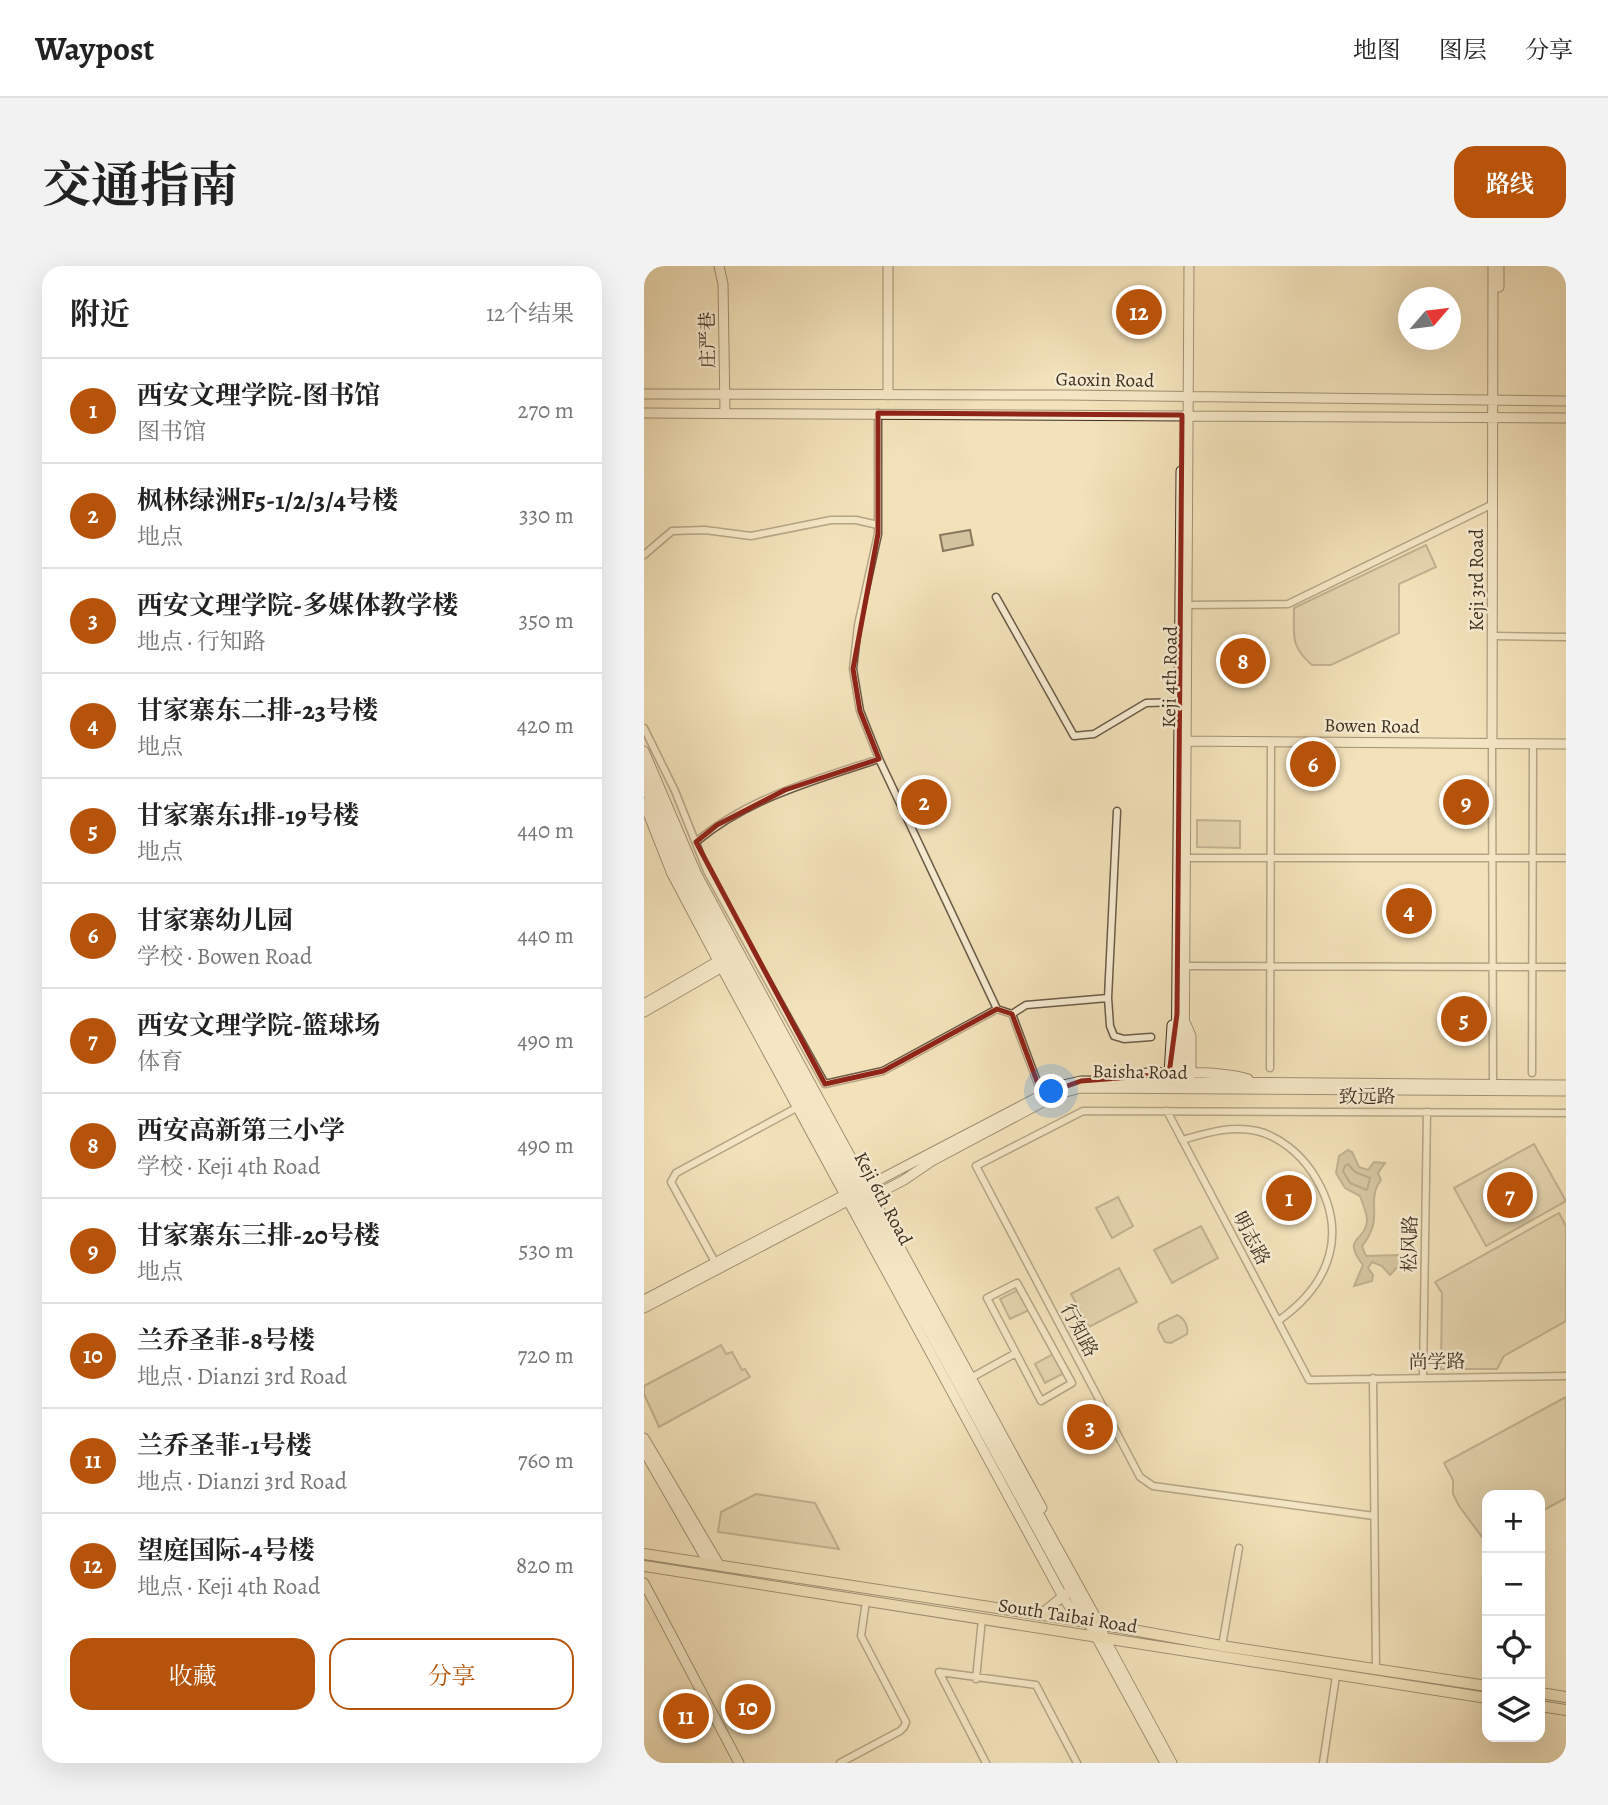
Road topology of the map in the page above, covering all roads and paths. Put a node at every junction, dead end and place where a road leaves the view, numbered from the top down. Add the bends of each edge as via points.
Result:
1 (719, 266) edge
2 (888, 266) edge
3 (1183, 266) edge
4 (1189, 266) edge
5 (1493, 266) edge
6 (1499, 266) edge
7 (644, 394) edge
8 (725, 394) junction
9 (888, 395) junction
10 (1184, 397) junction
11 (1495, 401) junction
12 (1566, 401) edge
13 (644, 413) edge
14 (725, 413) junction
15 (878, 414) junction
16 (1185, 416) junction
17 (1494, 418) junction
18 (1566, 418) edge
19 (1493, 504) junction
20 (878, 525) junction
21 (644, 555) edge
22 (996, 597) dead end
23 (1184, 605) junction
24 (1493, 636) junction
25 (1566, 636) edge
26 (1179, 702) junction
27 (644, 729) edge
28 (1182, 741) junction
29 (1272, 741) junction
30 (1492, 743) junction
31 (1534, 744) junction
32 (1566, 744) edge
33 (644, 751) edge
34 (879, 760) junction
35 (644, 767) edge
36 (644, 785) edge
37 (644, 803) edge
38 (1117, 811) dead end
39 (696, 842) junction
40 (1185, 858) junction
41 (1272, 858) junction
42 (1493, 858) junction
43 (1533, 858) junction
44 (1566, 858) edge
45 (726, 960) junction
46 (1184, 966) junction
47 (1270, 967) junction
48 (1493, 967) junction
49 (1532, 967) junction
50 (1566, 967) edge
51 (1108, 999) junction
52 (644, 1004) edge
53 (997, 1009) junction
54 (644, 1012) edge
55 (1012, 1014) junction
56 (1180, 1017) junction
57 (1151, 1037) dead end
58 (1270, 1069) dead end
59 (1532, 1073) dead end
60 (1180, 1079) junction
61 (1566, 1085) edge
62 (1493, 1088) junction
63 (1566, 1091) edge
64 (1042, 1095) junction
65 (798, 1107) junction
66 (1167, 1111) junction
67 (1427, 1112) junction
68 (1566, 1113) edge
69 (1182, 1140) junction
70 (854, 1193) junction
71 (869, 1199) junction
72 (715, 1262) junction
73 (644, 1300) edge
74 (644, 1308) edge
75 (1278, 1321) junction
76 (1016, 1353) junction
77 (1566, 1376) edge
78 (1423, 1377) junction
79 (1373, 1378) junction
80 (1309, 1380) joint
81 (964, 1381) junction
82 (644, 1438) edge
83 (644, 1451) edge
84 (1374, 1516) junction
85 (1239, 1548) dead end
86 (644, 1554) edge
87 (715, 1565) junction
88 (644, 1566) edge
89 (644, 1583) edge
90 (1067, 1593) junction
91 (866, 1601) junction
92 (1040, 1615) junction
93 (982, 1619) junction
94 (1084, 1621) junction
95 (1103, 1626) junction
96 (1101, 1638) junction
97 (1222, 1646) junction
98 (1376, 1669) junction
99 (1336, 1676) junction
100 (976, 1679) junction
101 (1482, 1685) edge
102 (1545, 1694) edge
103 (1482, 1697) edge
104 (1566, 1698) edge
105 (1545, 1707) edge
106 (1566, 1710) edge
107 (739, 1763) edge
108 (840, 1763) edge
109 (986, 1763) edge
110 (1077, 1763) edge
111 (1165, 1763) edge
112 (1172, 1763) edge
113 (1323, 1763) edge

1 - 8 street, 庄严巷
2 - 9 street
3 - 10 street, Keji 4th Road
4 - 10 street, Keji 4th Road
5 - 11 street, Keji 3rd Road
6 - 11 street, Keji 3rd Road
7 - 8 street, Gaoxin Road
8 - 9 street, Gaoxin Road
8 - 14 street, 庄严巷
9 - 10 street, Gaoxin Road
10 - 11 street, Gaoxin Road
10 - 16 street, Keji 4th Road
11 - 12 street, Gaoxin Road
11 - 17 street, Keji 3rd Road
13 - 14 street, Gaoxin Road
14 - 15 street, Gaoxin Road
15 - 16 street, Gaoxin Road
15 - 20 street
16 - 17 street, Gaoxin Road
16 - 23 street, Keji 4th Road
17 - 18 street, Gaoxin Road
17 - 19 street, Keji 3rd Road
19 - 23 street via 1288,604
19 - 24 street, Keji 3rd Road
20 - 21 street via 831,520 751,536 671,531
20 - 34 street via 853,669 860,711
22 - 26 street via 1074,736 1094,734 1146,703
23 - 26 street, Keji 4th Road
23 - 28 street, Keji 4th Road
24 - 25 street
24 - 30 street, Keji 3rd Road
26 - 28 street, Keji 4th Road
27 - 39 street
28 - 29 street, Bowen Road
28 - 40 street, Keji 4th Road
28 - 56 street, Keji 4th Road
29 - 30 street, Bowen Road
29 - 41 street
30 - 31 street, Bowen Road
30 - 42 street
31 - 32 street, Bowen Road
31 - 43 street
33 - 70 street via 697,875
34 - 39 street via 785,790 717,825
34 - 53 street
35 - 45 street, Keji 6th Road
36 - 45 street, Keji 6th Road via 681,874
37 - 45 street via 672,874
38 - 51 street
39 - 53 street via 707,871 825,1084 883,1071
40 - 41 street
40 - 46 street, Keji 4th Road
41 - 42 street
41 - 47 street
42 - 43 street
42 - 48 street
43 - 44 street
43 - 49 street
45 - 52 street
45 - 54 street
45 - 65 street
45 - 70 street, Keji 6th Road
46 - 47 street
46 - 56 street, Keji 4th Road
47 - 48 street
47 - 58 street
48 - 49 street
48 - 62 street
49 - 50 street
49 - 59 street
51 - 55 street via 1026,1005
51 - 57 street via 1114,1036
53 - 55 street
55 - 64 street
56 - 60 street, Keji 4th Road
56 - 60 street via 1191,1036
60 - 62 street, Baisha Road
60 - 62 street, Baisha Road
60 - 64 street, Baisha Road via 1070,1084
60 - 71 street, Baisha Road via 1058,1094
61 - 62 street, Baisha Road
62 - 63 street, Baisha Road
64 - 70 street, Baisha Road
65 - 70 street
65 - 72 street via 676,1173 671,1182
66 - 67 street, 致远路
66 - 69 street, 明志路
66 - 84 street, 行知路 via 1083,1111 976,1166 1140,1477 1153,1486
67 - 68 street, 致远路
67 - 78 street, 松风路
69 - 75 street, 明志路
69 - 75 street via 1224,1129 1259,1132 1299,1156 1318,1181 1331,1215 1331,1251 1305,1300
70 - 71 street
70 - 71 street, Keji 6th Road
70 - 72 street, Baisha Road
70 - 74 street, Baisha Road
70 - 81 street, Keji 6th Road
70 - 90 street
71 - 81 street, Keji 6th Road
72 - 73 street, Baisha Road
75 - 80 street, 明志路
76 - 76 street via 1041,1401 1073,1383 1017,1283 987,1298
76 - 81 street
77 - 78 street, 尚学路
78 - 79 street, 尚学路
79 - 80 street, 尚学路
79 - 84 street
81 - 90 street, Keji 6th Road
81 - 95 street
82 - 87 street
83 - 87 street
84 - 98 street
85 - 97 street
86 - 87 main road, South Taibai Road
87 - 92 main road, South Taibai Road
88 - 91 main road, South Taibai Road
89 - 107 street
90 - 92 street
90 - 94 street, Keji 6th Road
91 - 93 main road, South Taibai Road
91 - 108 street via 861,1636 906,1722 900,1731
92 - 94 main road, South Taibai Road
93 - 96 main road, South Taibai Road
93 - 100 street
94 - 95 main road, South Taibai Road
94 - 96 street, Keji 6th Road
95 - 96 street
95 - 97 main road, South Taibai Road
96 - 99 main road, South Taibai Road
96 - 111 street
96 - 112 street
97 - 98 main road, South Taibai Road
98 - 101 main road, South Taibai Road
99 - 103 main road, South Taibai Road
99 - 113 street
100 - 109 street via 939,1672
100 - 110 street via 1036,1685
102 - 104 main road
105 - 106 main road

